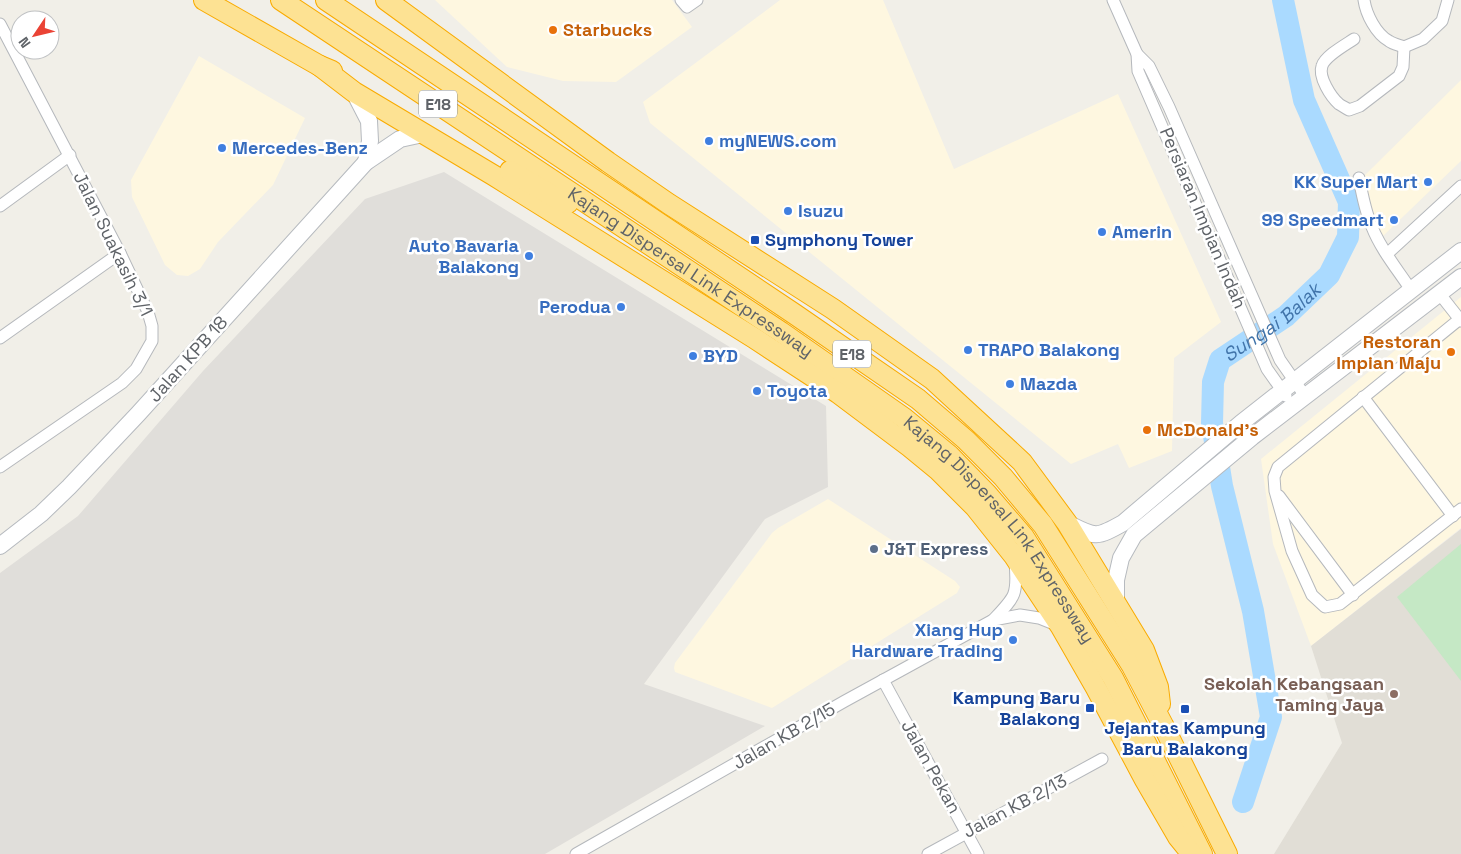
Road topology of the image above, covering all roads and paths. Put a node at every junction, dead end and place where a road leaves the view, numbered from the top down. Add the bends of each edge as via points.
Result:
1 (204, 0) edge
2 (282, 0) edge
3 (326, 0) edge
4 (386, 0) edge
5 (696, 0) edge
6 (1113, 0) edge
7 (1364, 0) edge
8 (1448, 0) edge
9 (684, 4) edge
10 (0, 24) edge
11 (1354, 38) dead end
12 (1404, 48) junction
13 (1136, 54) junction
14 (320, 66) junction
15 (354, 92) junction
16 (423, 134) junction
17 (70, 155) junction
18 (366, 162) junction
19 (1359, 178) dead end
20 (1461, 186) edge
21 (0, 206) edge
22 (594, 207) junction
23 (1461, 251) edge
24 (120, 253) junction
25 (1387, 254) junction
26 (1461, 277) edge
27 (1411, 290) junction
28 (1439, 294) junction
29 (1395, 303) junction
30 (1460, 320) edge
31 (0, 338) edge
32 (1288, 386) junction
33 (1364, 397) junction
34 (1299, 400) junction
35 (0, 467) edge
36 (1275, 491) junction
37 (1457, 512) edge
38 (1067, 523) junction
39 (0, 546) edge
40 (1014, 556) junction
41 (1352, 595) junction
42 (1116, 602) junction
43 (993, 620) junction
44 (1061, 628) junction
45 (883, 680) junction
46 (1163, 725) junction
47 (1102, 759) dead end
48 (967, 832) junction
49 (576, 854) edge
50 (928, 854) edge
51 (978, 854) edge
52 (1192, 854) edge
53 (1202, 854) edge
54 (1226, 854) edge

1 - 14 highway
2 - 22 highway, Kajang Dispersal Link Expressway / E18
3 - 46 highway, Kajang Dispersal Link Expressway / E18 via 801,318 918,400 966,440 1003,477 1043,525 1132,666
4 - 38 highway via 608,162 833,309 932,379 1022,462
5 - 9 street
6 - 13 street, Persiaran Impian Indah
7 - 12 street via 1373,25 1387,40
8 - 12 street via 1442,21 1423,39
10 - 17 street, Jalan Suakasih 3/1
11 - 12 street via 1321,66 1329,93 1349,110 1360,106 1399,76
13 - 32 street, Persiaran Impian Indah via 1149,66 1165,98 1253,296
13 - 32 street, Persiaran Impian Indah via 1138,71 1268,369
14 - 15 highway
14 - 22 highway via 358,82 558,199 574,206
15 - 16 highway
15 - 18 street via 369,120
16 - 18 street, Jalan KPB 18 via 400,139
16 - 40 highway via 672,286 838,393 938,470 975,507
17 - 21 street
17 - 24 street, Jalan Suakasih 3/1
18 - 39 street, Jalan KPB 18 via 119,434 41,514
19 - 25 street via 1371,226
20 - 25 street
22 - 53 highway, Kajang Dispersal Link Expressway / E18 via 904,418 987,494 1024,538 1113,678
23 - 27 street
23 - 28 street via 1448,266
24 - 31 street
24 - 35 street, Jalan Suakasih 3/1 via 152,326 152,341 145,356 122,383
25 - 27 street
26 - 28 street
27 - 29 street
28 - 29 street via 1412,295
28 - 30 street
28 - 34 street
29 - 32 street
30 - 33 street
32 - 34 street, Persiaran Impian Indah
32 - 38 street via 1123,523 1104,534 1089,534
33 - 36 street via 1278,467 1274,477
33 - 37 street
34 - 42 street via 1134,535 1121,558
36 - 41 street
36 - 41 street via 1292,551 1312,595 1325,607 1340,604
37 - 41 street
38 - 42 highway
40 - 43 street, Jalan KB 2/15 via 1017,582 1012,600
40 - 44 highway
42 - 46 highway via 1144,650 1158,687
43 - 44 street, Jalan KB 2/15 via 1020,615 1039,618
43 - 45 street, Jalan KB 2/15
44 - 52 highway via 1178,837
45 - 48 street, Jalan Pekan
45 - 49 street, Jalan KB 2/15
46 - 54 highway, Kajang Dispersal Link Expressway / E18
47 - 48 street, Jalan KB 2/13
48 - 50 street, Jalan KB 2/13
48 - 51 street, Jalan Pekan

